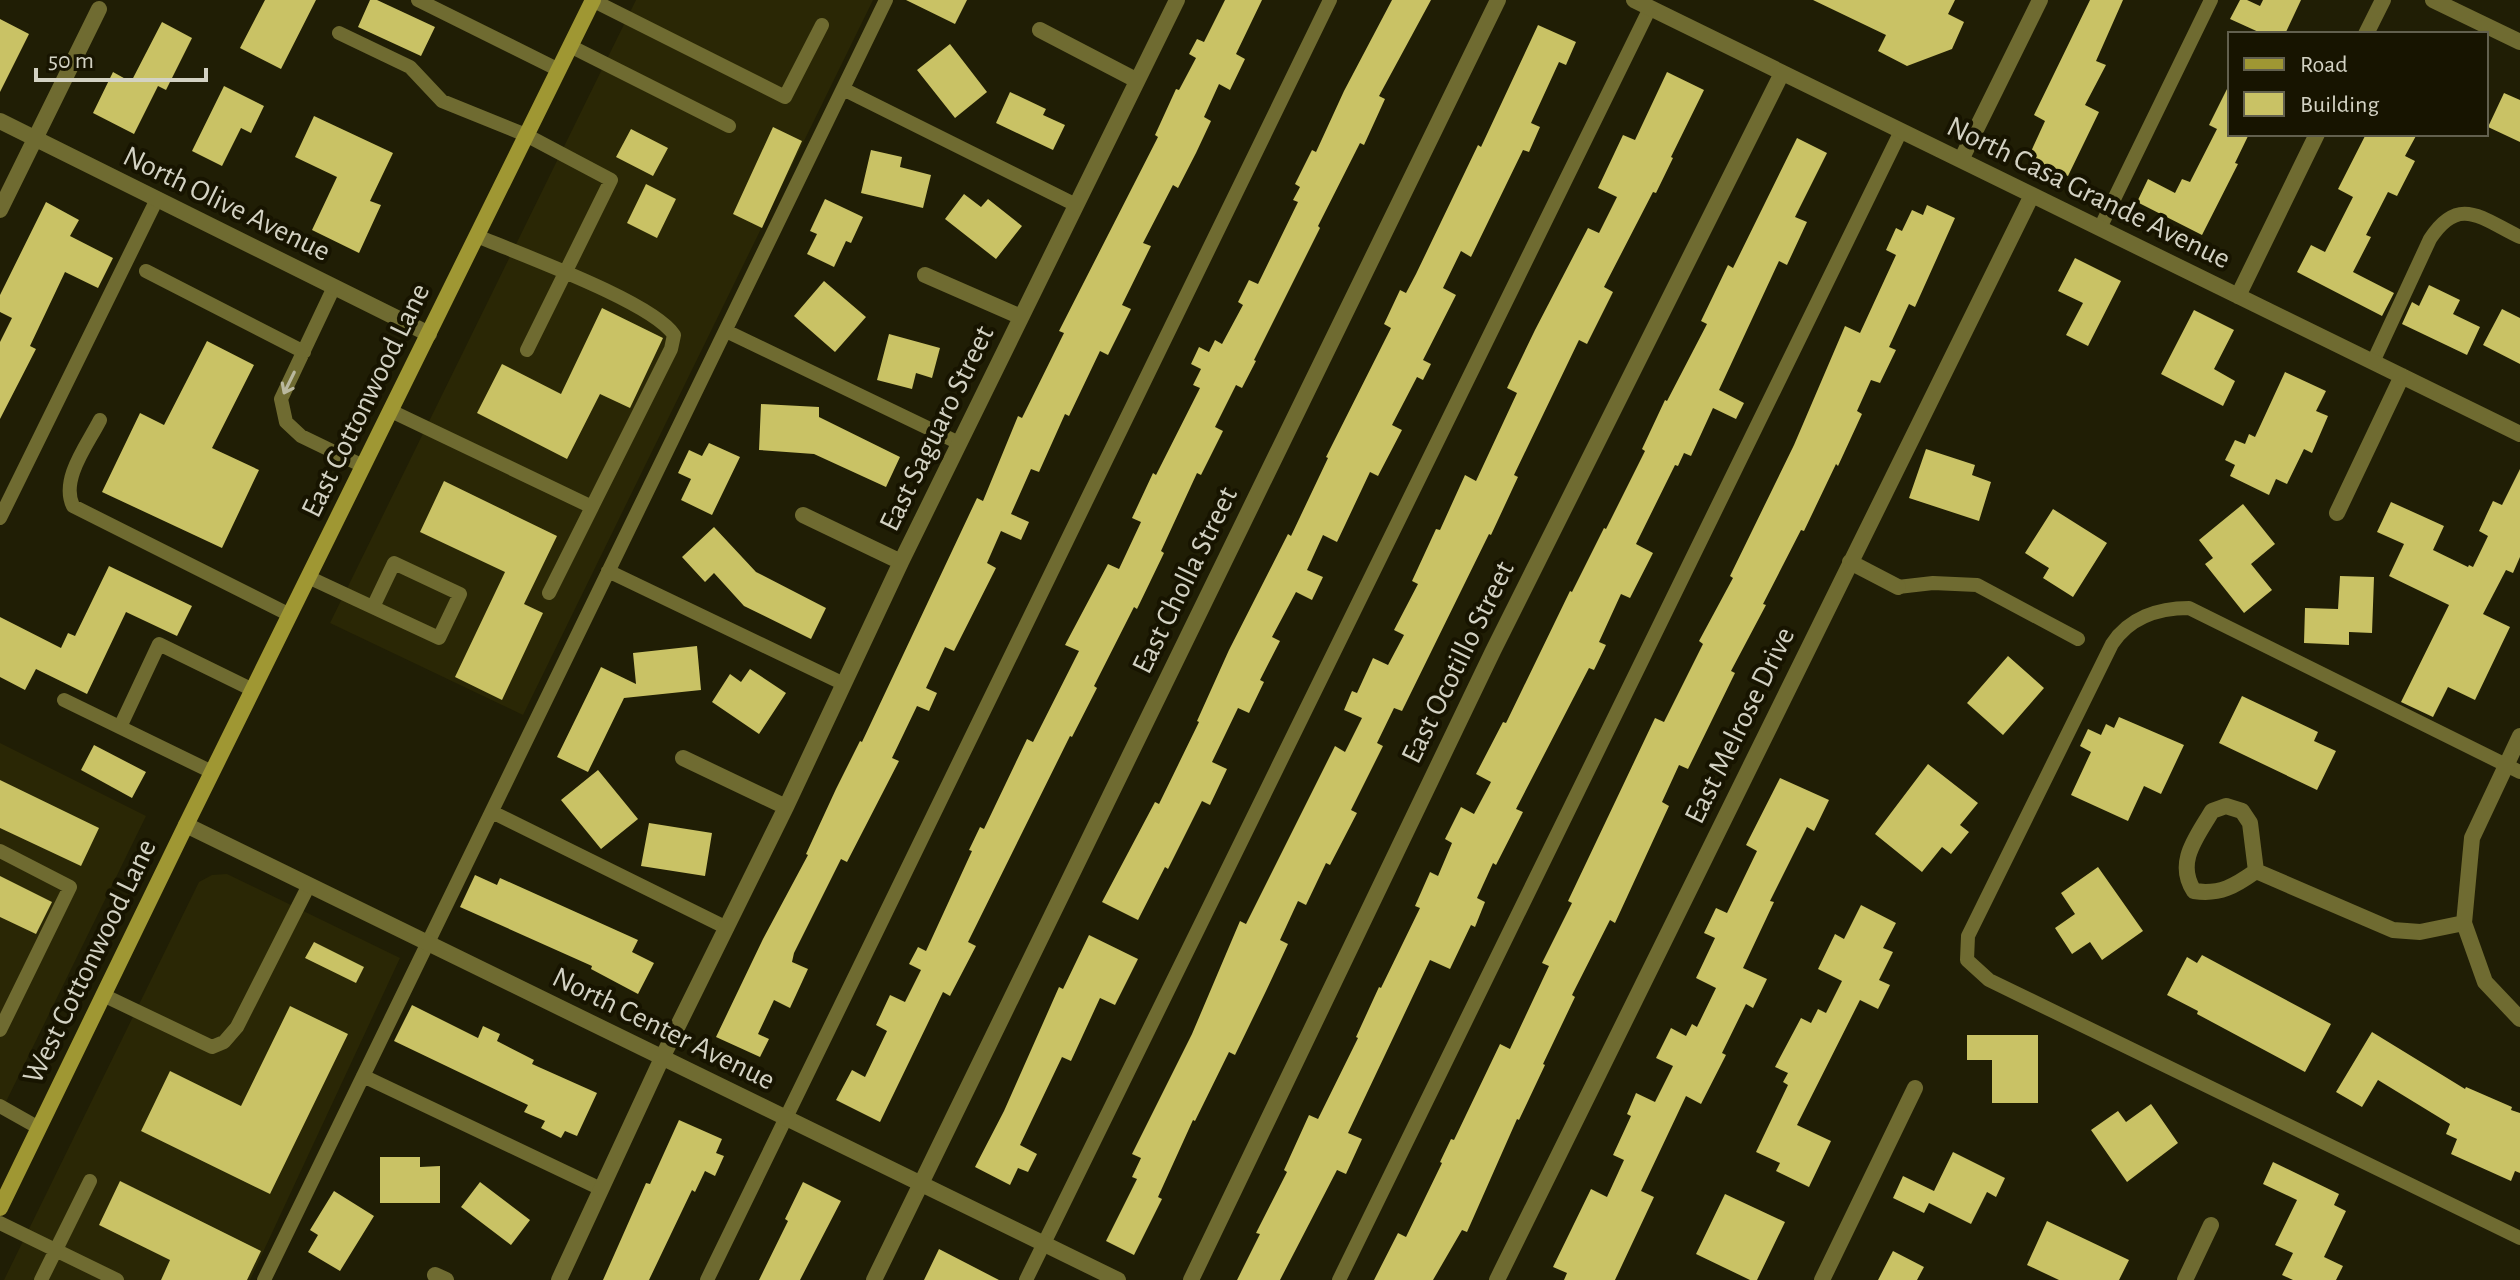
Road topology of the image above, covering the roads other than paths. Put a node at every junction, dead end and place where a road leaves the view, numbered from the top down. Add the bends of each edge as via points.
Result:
1 (418, 0) edge
2 (593, 0) edge
3 (886, 0) edge
4 (1177, 0) edge
5 (1330, 0) edge
6 (1498, 0) edge
7 (1634, 0) edge
8 (2040, 0) edge
9 (2211, 0) edge
10 (2383, 0) edge
11 (2433, 0) edge
12 (1650, 8) junction
13 (99, 9) dead end
14 (822, 25) dead end
15 (1040, 30) dead end
16 (2367, 32) edge
17 (339, 33) dead end
18 (2520, 42) edge
19 (570, 46) junction
20 (559, 70) junction
21 (1782, 73) junction
22 (1136, 80) junction
23 (843, 89) junction
24 (0, 121) edge
25 (729, 126) dead end
26 (1901, 131) junction
27 (526, 135) junction
28 (2316, 136) edge
29 (35, 138) junction
30 (1961, 160) junction
31 (2032, 195) junction
32 (157, 199) junction
33 (1076, 205) junction
34 (0, 210) edge
35 (2100, 228) junction
36 (477, 236) junction
37 (2520, 237) edge
38 (146, 271) dead end
39 (565, 274) junction
40 (925, 275) dead end
41 (334, 287) junction
42 (2238, 296) junction
43 (1021, 317) junction
44 (726, 331) junction
45 (429, 334) junction
46 (527, 350) dead end
47 (304, 352) junction
48 (2373, 362) junction
49 (2402, 376) junction
50 (391, 411) junction
51 (100, 420) dead end
52 (2520, 434) edge
53 (959, 443) junction
54 (363, 466) junction
55 (592, 507) junction
56 (2337, 513) dead end
57 (803, 515) dead end
58 (0, 518) edge
59 (901, 562) junction
60 (1850, 562) junction
61 (608, 571) junction
62 (308, 577) junction
63 (1898, 587) joint
64 (549, 593) dead end
65 (373, 607) junction
66 (290, 615) junction
67 (2078, 639) dead end
68 (844, 684) junction
69 (253, 690) junction
70 (64, 700) dead end
71 (120, 727) junction
72 (2520, 736) edge
73 (683, 758) dead end
74 (2513, 769) edge
75 (212, 772) junction
76 (786, 807) junction
77 (492, 812) junction
78 (186, 825) junction
79 (0, 851) edge
80 (2256, 871) junction
81 (309, 885) junction
82 (2464, 923) junction
83 (727, 928) junction
84 (428, 943) junction
85 (103, 995) junction
86 (2520, 1019) edge
87 (0, 1030) edge
88 (662, 1058) junction
89 (363, 1076) junction
90 (1915, 1088) dead end
91 (0, 1106) edge
92 (784, 1118) junction
93 (39, 1128) junction
94 (90, 1181) dead end
95 (921, 1185) junction
96 (601, 1189) junction
97 (0, 1208) edge
98 (0, 1223) edge
99 (2211, 1225) dead end
100 (2520, 1238) edge
101 (1044, 1241) junction
102 (56, 1250) junction
103 (1110, 1278) edge
104 (41, 1280) edge
105 (117, 1280) edge
106 (264, 1280) edge
107 (559, 1280) edge
108 (707, 1280) edge
109 (874, 1280) edge
110 (1026, 1280) edge
111 (1191, 1280) edge
112 (1339, 1280) edge
113 (1497, 1280) edge
114 (1822, 1280) edge
115 (2185, 1280) edge

1 - 20 lane
2 - 14 lane via 785,97
2 - 19 main road, East Cottonwood Lane
3 - 23 lane
4 - 22 street, East Saguaro Street
5 - 92 lane
6 - 95 street, East Cholla Street
7 - 12 street, North Casa Grande Avenue
8 - 30 street
9 - 35 lane
10 - 16 street
11 - 18 street
12 - 21 street, North Casa Grande Avenue
12 - 101 lane
13 - 29 street
15 - 22 street
17 - 27 lane via 410,67 442,101
19 - 20 main road, East Cottonwood Lane
19 - 25 lane
20 - 27 main road, East Cottonwood Lane
21 - 26 street, North Casa Grande Avenue
21 - 111 street, East Ocotillo Street via 1493,651
22 - 33 street, East Saguaro Street
23 - 33 lane
23 - 44 lane
24 - 29 street, North Olive Avenue
26 - 30 street, North Casa Grande Avenue
26 - 112 lane
27 - 36 main road, East Cottonwood Lane
27 - 39 lane via 611,180
28 - 42 street
29 - 32 street, North Olive Avenue
29 - 34 street
30 - 31 street, North Casa Grande Avenue
31 - 35 street, North Casa Grande Avenue
31 - 60 street, East Melrose Drive
32 - 41 street, North Olive Avenue
32 - 58 lane
33 - 43 street, East Saguaro Street
35 - 42 street, North Casa Grande Avenue
36 - 39 lane
36 - 45 main road, East Cottonwood Lane
37 - 48 lane via 2474,215 2450,215 2430,239
38 - 47 lane
39 - 46 lane
39 - 55 lane via 650,314 674,335
40 - 43 street, East Saguaro Street
41 - 45 street, North Olive Avenue
41 - 47 lane
42 - 48 street, North Casa Grande Avenue
43 - 53 street, East Saguaro Street
44 - 53 lane
44 - 61 lane
45 - 50 main road, East Cottonwood Lane
47 -> 54 lane via 281,399 286,422 301,436
48 - 49 street, North Casa Grande Avenue
49 - 52 street, North Casa Grande Avenue
49 - 56 street
50 - 54 main road, East Cottonwood Lane
50 - 55 lane
51 - 66 lane via 71,477 68,496 73,506
53 - 59 street, East Saguaro Street
54 - 62 main road, East Cottonwood Lane
55 - 64 lane
57 - 59 street, East Saguaro Street
59 - 68 street, East Saguaro Street
60 - 63 street
60 - 113 street, East Melrose Drive
61 - 68 lane
61 - 77 lane
62 - 65 lane
62 - 66 main road, East Cottonwood Lane
63 - 67 lane via 1977,585
65 - 65 lane via 439,638 460,594 394,563
66 - 69 main road, East Cottonwood Lane
68 - 76 street, East Saguaro Street
69 - 71 lane via 159,644
69 - 75 main road, East Cottonwood Lane
70 - 71 lane
71 - 75 lane
72 - 74 street
73 - 76 street
74 - 82 street via 2472,838
74 - 100 lane via 2189,608 2153,613 2121,631 2112,644 1968,936 1966,951 1967,960 1989,980
75 - 78 main road, East Cottonwood Lane
76 - 83 street, East Saguaro Street
77 - 83 lane
77 - 84 lane
78 - 81 street, North Center Avenue
78 - 85 main road, West Cottonwood Lane
79 - 87 lane via 70,887
80 - 80 street via 2250,823 2242,811 2226,806 2212,811 2184,868 2194,891 2210,894 2231,888
80 - 82 street via 2393,930 2420,932
81 - 84 street, North Center Avenue
81 - 85 lane via 237,1027 224,1042 212,1047 190,1039
82 - 86 street via 2485,982
83 - 88 street, East Saguaro Street
84 - 88 street, North Center Avenue
84 - 89 lane
85 - 93 main road, West Cottonwood Lane
88 - 92 street, North Center Avenue
88 - 96 street, East Saguaro Street
89 - 96 lane
89 - 106 lane
90 - 114 street
91 - 93 lane
92 - 95 street, North Center Avenue
92 - 108 lane
93 - 97 main road, West Cottonwood Lane
94 - 102 lane
95 - 101 street, North Center Avenue
95 - 109 street, East Cholla Street
96 - 107 street, East Saguaro Street
98 - 102 lane
99 - 115 street
101 - 103 street, North Center Avenue
101 - 110 lane
102 - 104 lane
102 - 105 lane

